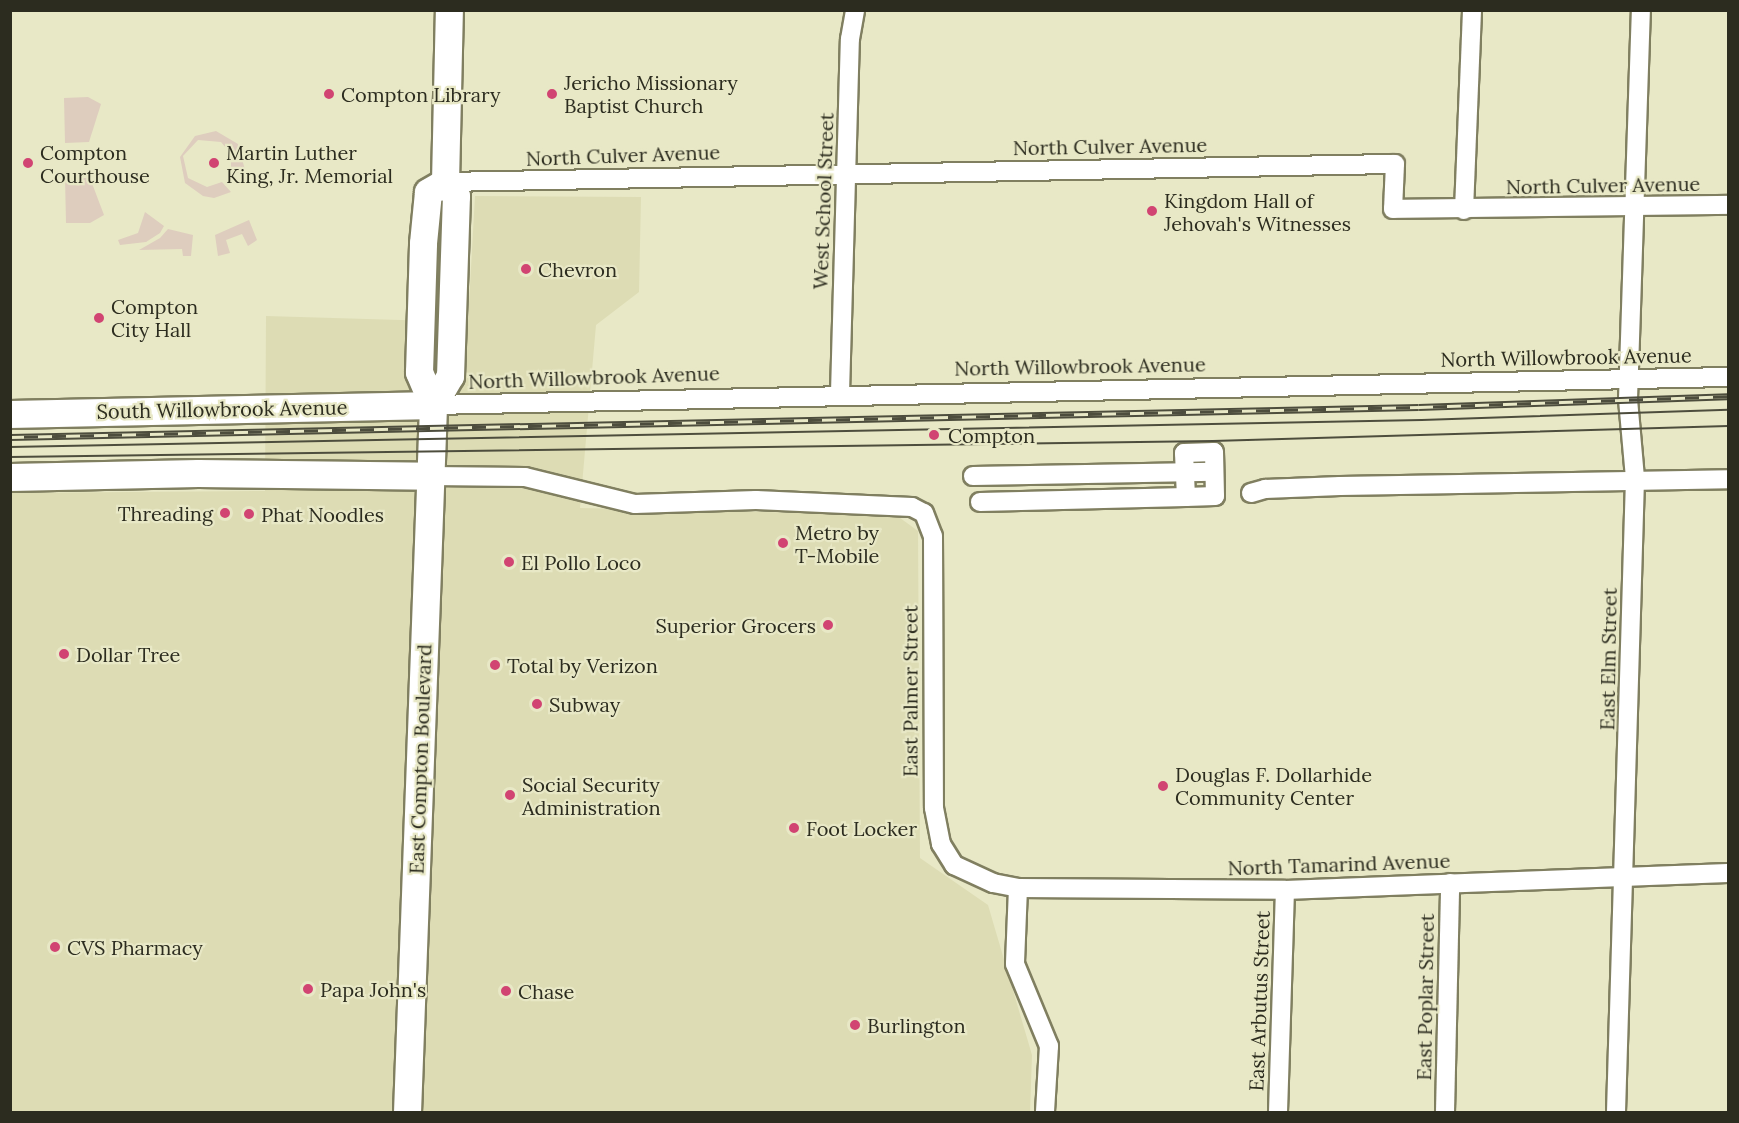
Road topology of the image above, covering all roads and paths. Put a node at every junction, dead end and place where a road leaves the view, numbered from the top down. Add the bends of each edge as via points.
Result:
1 (449, 10) edge
2 (855, 10) edge
3 (1472, 10) edge
4 (1641, 10) edge
5 (846, 172) junction
6 (445, 182) junction
7 (1728, 205) edge
8 (1633, 207) junction
9 (1464, 210) junction
10 (1728, 377) edge
11 (1629, 379) junction
12 (840, 393) junction
13 (433, 405) junction
14 (10, 414) edge
15 (1185, 473) junction
16 (431, 476) junction
17 (973, 476) dead end
18 (10, 477) edge
19 (1635, 478) junction
20 (1728, 479) edge
21 (1251, 493) dead end
22 (1186, 497) junction
23 (980, 502) dead end
24 (954, 865) joint
25 (1728, 873) edge
26 (1625, 878) junction
27 (1450, 883) junction
28 (1018, 888) junction
29 (1285, 890) junction
30 (407, 1113) edge
31 (1045, 1113) edge
32 (1278, 1113) edge
33 (1445, 1113) edge
34 (1616, 1113) edge

1 - 6 main road
2 - 5 street, West School Street via 850,39
3 - 9 street
4 - 8 street, East Elm Street
5 - 6 street, North Culver Avenue
5 - 9 street, North Culver Avenue via 1395,164 1393,209
5 - 12 street, West School Street
6 - 13 main road via 433,187 425,200 419,372
7 - 8 street, North Culver Avenue
8 - 9 street, North Culver Avenue
8 - 11 street, East Elm Street
10 - 11 street, North Willowbrook Avenue
11 - 12 street, North Willowbrook Avenue
11 - 19 street, East Elm Street
12 - 13 street, North Willowbrook Avenue
13 - 14 main road, South Willowbrook Avenue
13 - 16 main road, East Compton Boulevard
15 - 17 street
15 - 22 street
15 - 22 street via 1184,453 1214,452 1215,496
16 - 18 main road via 198,473
16 - 24 street, East Palmer Street via 525,477 635,504 756,500 912,507 924,513 933,536 934,808 941,844
16 - 30 main road, East Compton Boulevard
19 - 20 street
19 - 21 street via 1265,489
19 - 26 street, East Elm Street
22 - 23 street
24 - 28 street, North Tamarind Avenue via 974,877
25 - 26 street, North Tamarind Avenue
26 - 27 street, North Tamarind Avenue
26 - 34 street, East Elm Street
27 - 29 street, North Tamarind Avenue
27 - 33 street, East Poplar Street
28 - 29 street, North Tamarind Avenue
28 - 31 street via 1016,964 1049,1046
29 - 32 street, East Arbutus Street

